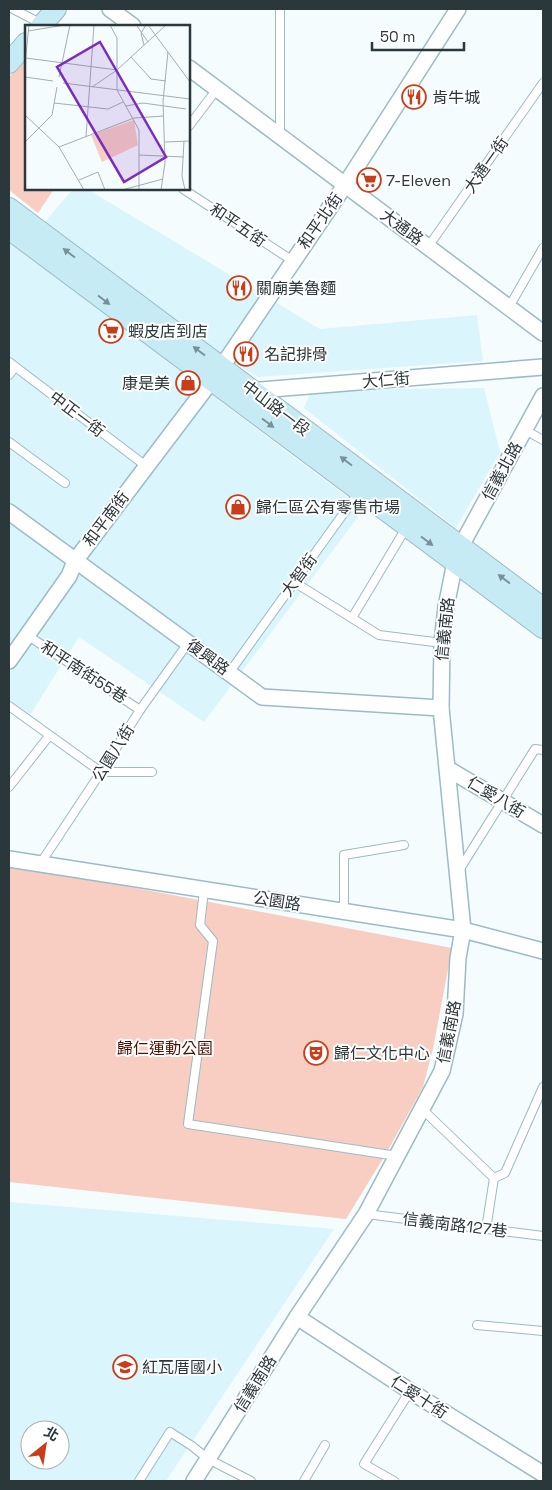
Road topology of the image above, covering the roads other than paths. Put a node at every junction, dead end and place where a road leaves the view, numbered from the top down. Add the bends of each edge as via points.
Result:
1 (13, 9) edge
2 (56, 9) edge
3 (110, 9) edge
4 (280, 9) edge
5 (458, 9) edge
6 (41, 25) edge
7 (44, 25) edge
8 (132, 25) edge
9 (25, 44) edge
10 (9, 63) edge
11 (190, 69) edge
12 (543, 83) edge
13 (217, 89) junction
14 (190, 125) edge
15 (280, 135) junction
16 (345, 185) junction
17 (185, 190) edge
18 (9, 208) edge
19 (9, 229) edge
20 (428, 246) junction
21 (543, 248) edge
22 (293, 261) junction
23 (509, 307) junction
24 (543, 332) edge
25 (12, 365) edge
26 (543, 367) edge
27 (9, 375) edge
28 (216, 375) junction
29 (252, 391) junction
30 (229, 394) junction
31 (543, 396) edge
32 (525, 430) junction
33 (543, 440) edge
34 (9, 442) edge
35 (146, 466) junction
36 (65, 483) dead end
37 (364, 485) junction
38 (9, 512) edge
39 (407, 526) junction
40 (458, 554) junction
41 (75, 561) junction
42 (294, 582) junction
43 (543, 608) edge
44 (352, 618) junction
45 (543, 628) edge
46 (27, 635) junction
47 (188, 643) junction
48 (442, 643) junction
49 (9, 661) edge
50 (229, 673) junction
51 (9, 706) edge
52 (441, 708) junction
53 (140, 710) junction
54 (49, 736) junction
55 (543, 750) edge
56 (448, 769) junction
57 (101, 772) junction
58 (152, 772) dead end
59 (9, 787) edge
60 (502, 801) junction
61 (543, 825) edge
62 (404, 845) dead end
63 (9, 859) edge
64 (40, 864) junction
65 (458, 873) junction
66 (204, 890) junction
67 (344, 912) junction
68 (463, 930) junction
69 (543, 951) edge
70 (543, 1086) edge
71 (422, 1109) junction
72 (397, 1156) junction
73 (494, 1178) junction
74 (366, 1214) junction
75 (486, 1229) junction
76 (543, 1236) edge
77 (297, 1316) junction
78 (477, 1326) dead end
79 (543, 1331) edge
80 (410, 1391) junction
81 (325, 1446) dead end
82 (208, 1459) junction
83 (543, 1474) edge
84 (139, 1481) edge
85 (194, 1481) edge
86 (251, 1481) edge
87 (304, 1481) edge
88 (394, 1481) edge

1 - 6 lane
2 - 7 main road
3 - 8 street
4 - 15 lane
5 - 16 street, 和平北街
9 - 10 main road
11 - 13 street, 大通路
12 - 20 lane, 大通一街
13 - 14 lane
13 - 15 street, 大通路
15 - 16 street, 大通路
16 - 20 street, 大通路
16 - 22 street, 和平北街
17 - 22 lane, 和平五街
28 -> 18 main road, 中山路一段
19 -> 28 main road, 中山路一段
20 - 23 street, 大通路
21 - 23 lane
22 - 28 street, 和平北街
23 - 24 street, 大通路
25 - 27 lane
25 - 35 lane, 中正一街
26 - 29 street, 大仁街
28 - 29 main road, 中山路一段
28 - 30 main road, 中山路一段
28 - 35 street, 和平南街
29 - 30 street, 大仁街
37 -> 29 main road, 中山路一段
30 -> 37 main road, 中山路一段
31 - 32 street, 信義北路
32 - 33 lane
32 - 40 street, 信義北路
34 - 36 lane
35 - 41 street, 和平南街
37 - 39 main road, 中山路一段
37 - 40 main road, 中山路一段
37 - 42 lane, 大智街
38 - 41 street, 復興路
39 -> 40 main road, 中山路一段
39 - 44 lane
43 -> 40 main road, 中山路一段
40 - 45 main road, 中山路一段
40 - 48 street, 信義南路
41 - 46 street, 和平南街 via 69,576
41 - 47 street, 復興路
42 - 44 lane
42 - 50 lane, 大智街
44 - 48 lane via 379,636
46 - 49 street, 和平南街
46 - 53 lane, 和平南街55巷
47 - 50 street, 復興路
47 - 53 lane, 公園八街
48 - 52 street, 信義南路
50 - 52 street, 復興路 via 262,697
51 - 54 lane
52 - 56 street, 信義南路
53 - 57 lane, 公園八街
54 - 57 lane
54 - 59 lane
55 - 60 lane via 535,749
56 - 60 street, 仁愛八街
56 - 65 street, 信義南路
57 - 58 lane
57 - 64 lane, 公園八街
60 - 61 street, 仁愛八街
60 - 65 lane
62 - 67 lane via 344,856
63 - 64 street, 公園路
64 - 66 street, 公園路
65 - 68 street, 信義南路
66 - 67 street, 公園路
66 - 72 lane via 200,925 213,941 188,1124
67 - 68 street, 公園路
68 - 69 street, 公園路
68 - 71 street, 信義南路 via 455,1014 442,1071
70 - 73 lane via 505,1173
71 - 72 street, 信義南路
71 - 73 lane
72 - 74 street, 信義南路
73 - 75 lane
74 - 75 lane, 信義南路127巷
74 - 77 street, 信義南路
75 - 76 lane, 信義南路127巷
77 - 80 street, 仁愛十街
77 - 82 street, 信義南路
78 - 79 lane
80 - 83 street, 仁愛十街
80 - 88 lane via 364,1464
81 - 87 lane
82 - 84 lane via 170,1432
82 - 85 street, 信義南路
82 - 86 lane

